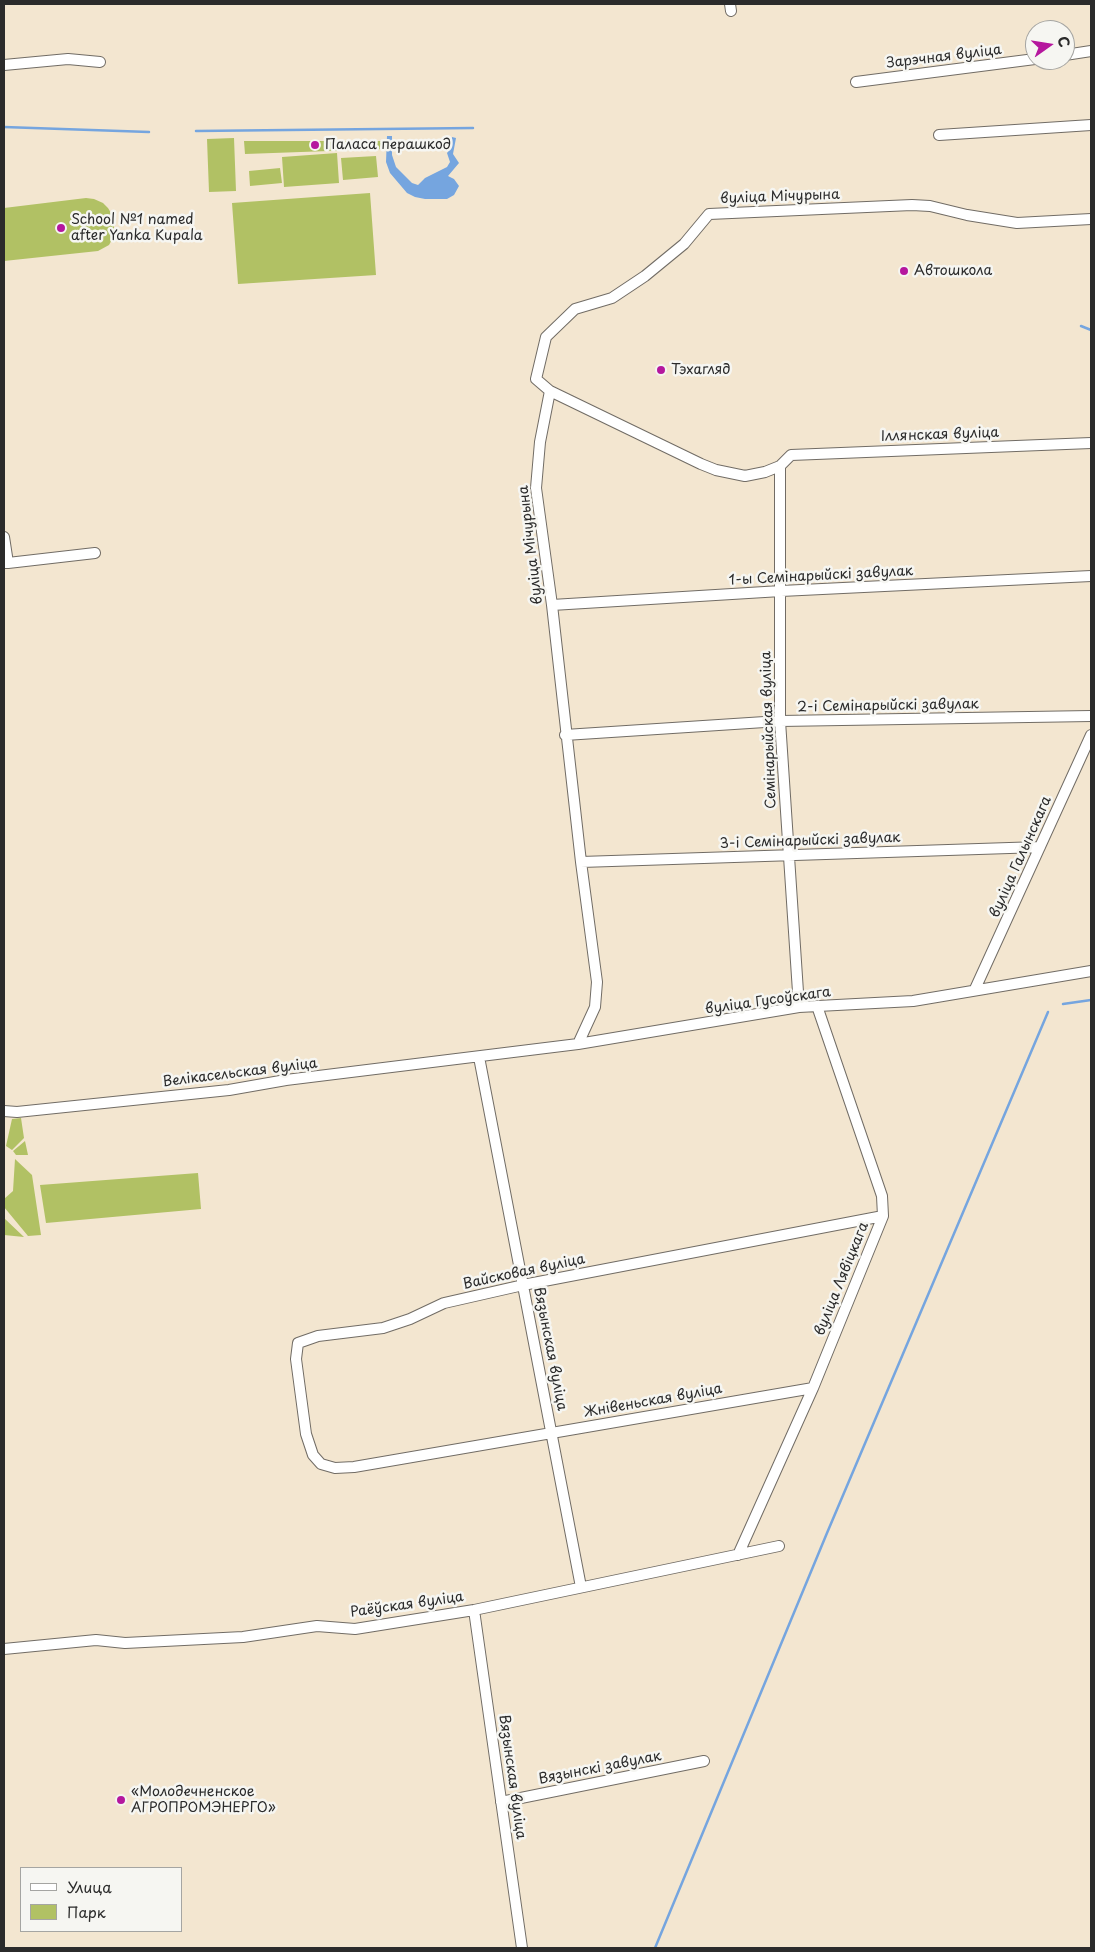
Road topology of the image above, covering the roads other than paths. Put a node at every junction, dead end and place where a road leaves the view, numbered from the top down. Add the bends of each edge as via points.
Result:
1 (1091, 51) edge
2 (1075, 53) edge
3 (1025, 60) edge
4 (100, 62) dead end
5 (4, 65) edge
6 (856, 82) dead end
7 (1091, 125) edge
8 (939, 135) dead end
9 (1091, 219) edge
10 (550, 391) junction
11 (1091, 443) edge
12 (780, 466) junction
13 (4, 537) edge
14 (95, 553) dead end
15 (6, 563) edge
16 (1091, 576) edge
17 (781, 591) junction
18 (552, 605) junction
19 (1091, 716) edge
20 (780, 721) junction
21 (565, 735) junction
22 (1091, 735) edge
23 (1040, 847) junction
24 (788, 856) junction
25 (581, 862) junction
26 (1091, 971) edge
27 (975, 990) junction
28 (817, 1006) junction
29 (799, 1008) junction
30 (578, 1044) junction
31 (479, 1057) junction
32 (4, 1111) edge
33 (883, 1216) junction
34 (523, 1284) junction
35 (813, 1388) junction
36 (552, 1432) junction
37 (321, 1464) joint
38 (779, 1546) dead end
39 (738, 1554) junction
40 (580, 1587) junction
41 (474, 1610) junction
42 (4, 1649) edge
43 (704, 1761) dead end
44 (501, 1802) junction
45 (522, 1948) edge

1 - 2 street
3 - 6 street, Зарэчная вуліца
4 - 5 street via 68,59
7 - 8 street
9 - 10 street, вуліца Мічурына via 1017,223 912,205 709,214 684,244 645,276 612,298 575,309 546,337 536,378
10 - 12 street via 716,470 745,476
10 - 18 street, вуліца Мічурына via 540,442 536,488
11 - 12 street, Іллянская вуліца via 791,455
12 - 17 street, Семінарыйская вуліца
13 - 15 street
14 - 15 street
16 - 17 street, 1-ы Семінарыйскі завулак
17 - 18 street, 1-ы Семінарыйскі завулак
17 - 20 street, Семінарыйская вуліца
18 - 21 street, вуліца Мічурына
19 - 20 street, 2-і Семінарыйскі завулак
20 - 21 street, 2-і Семінарыйскі завулак
20 - 24 street, Семінарыйская вуліца
21 - 25 street, вуліца Мічурына
22 - 23 street, вуліца Галынскага
23 - 24 street, 3-і Семінарыйскі завулак
23 - 27 street, вуліца Галынскага
24 - 25 street, 3-і Семінарыйскі завулак
24 - 29 street, Семінарыйская вуліца
25 - 30 street, вуліца Мічурына via 597,982 595,1007
26 - 27 street, вуліца Гусоўскага
27 - 28 street, вуліца Гусоўскага via 913,1001
28 - 29 street, вуліца Гусоўскага
28 - 33 street, вуліца Лявіцкага via 882,1196
29 - 30 street, вуліца Гусоўскага
30 - 31 street, вуліца Гусоўскага
31 - 32 street, Велікасельская вуліца via 229,1090
31 - 34 street, Вязынская вуліца
33 - 34 street, Вайсковая вуліца
33 - 35 street, вуліца Лявіцкага
34 - 36 street, Вязынская вуліца
34 - 37 street, Вайсковая вуліца via 444,1302 410,1319 382,1328 318,1336 298,1343 296,1359 306,1434 313,1455
35 - 36 street, Жнівеньская вуліца
35 - 39 street, вуліца Лявіцкага
36 - 37 street, Жнівеньская вуліца via 354,1467 335,1468
36 - 40 street, Вязынская вуліца
38 - 39 street, Раёўская вуліца
39 - 40 street, Раёўская вуліца
40 - 41 street, Раёўская вуліца
41 - 42 street, Раёўская вуліца via 354,1629 317,1626 243,1637 125,1643 96,1640
41 - 44 street, Вязынская вуліца
43 - 44 street, Вязынскі завулак
44 - 45 street, Вязынская вуліца

